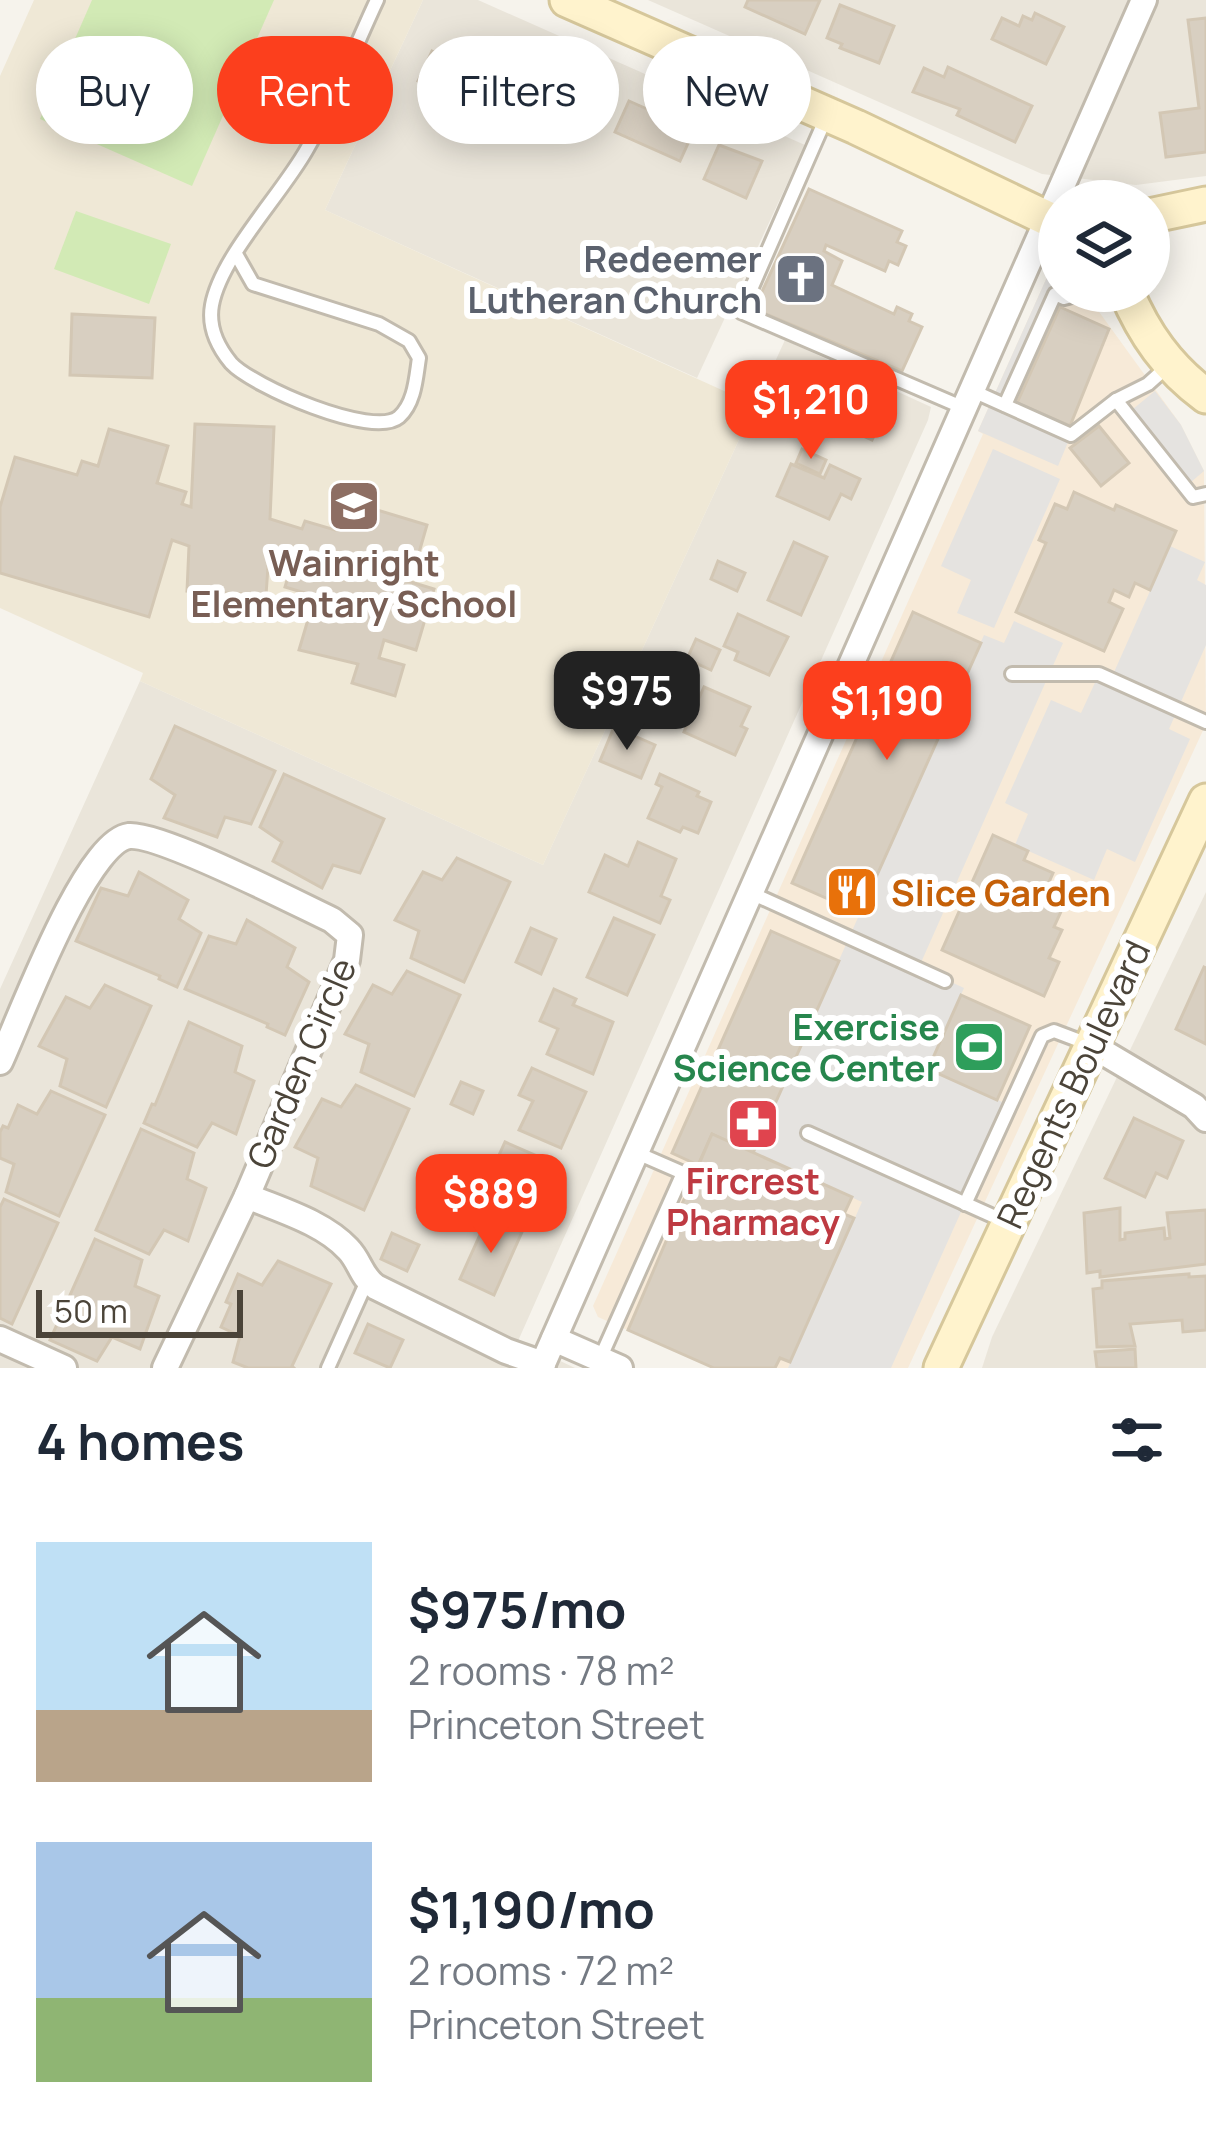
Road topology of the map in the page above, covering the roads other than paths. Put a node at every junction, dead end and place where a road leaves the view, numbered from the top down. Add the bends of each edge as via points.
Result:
1 (377, 0) edge
2 (567, 0) edge
3 (1144, 0) edge
4 (827, 114) junction
5 (1070, 180) edge
6 (1206, 204) edge
7 (1170, 212) edge
8 (1038, 215) edge
9 (236, 254) junction
10 (1038, 254) edge
11 (1047, 312) edge
12 (1134, 312) edge
13 (1168, 365) junction
14 (1206, 396) edge
15 (969, 400) junction
16 (1116, 400) junction
17 (1005, 405) junction
18 (1206, 494) edge
19 (1012, 674) dead end
20 (1206, 722) edge
21 (1206, 801) edge
22 (751, 893) junction
23 (945, 981) dead end
24 (1091, 1045) junction
25 (0, 1062) edge
26 (1206, 1119) edge
27 (808, 1133) dead end
28 (637, 1153) junction
29 (247, 1196) junction
30 (965, 1204) junction
31 (1008, 1223) junction
32 (367, 1281) junction
33 (0, 1339) edge
34 (554, 1339) junction
35 (610, 1364) edge
36 (542, 1366) edge
37 (64, 1368) edge
38 (165, 1368) edge
39 (328, 1368) edge
40 (941, 1368) edge

1 - 9 lane via 307,151
2 - 4 main road
3 - 5 street
4 - 8 main road
4 - 15 lane via 741,312
6 - 7 main road
9 - 9 lane via 212,302 211,332 232,364 262,386 353,420 398,418 414,392 419,358 409,341 253,284
10 - 15 street
11 - 17 lane
12 - 13 main road
13 - 14 main road
13 - 16 lane
15 - 17 lane
15 - 22 street
16 - 17 lane via 1071,435
16 - 18 lane via 1193,497
19 - 20 lane via 1099,674
21 - 24 main road, Regents Boulevard
22 - 23 lane
22 - 28 street
24 - 26 street
24 - 30 lane via 1054,1031 1042,1036
24 - 31 main road, Regents Boulevard
25 - 29 street, Garden Circle via 81,883 121,838 176,849 332,920 350,935 350,949
27 - 30 lane
28 - 34 street
28 - 35 lane via 682,1173
29 - 32 street, Garden Circle via 327,1232 351,1251
29 - 38 street, Garden Circle
30 - 31 lane
31 - 40 main road, Regents Boulevard
32 - 36 street, Garden Circle
32 - 39 lane
33 - 37 street
34 - 35 street
34 - 36 street

